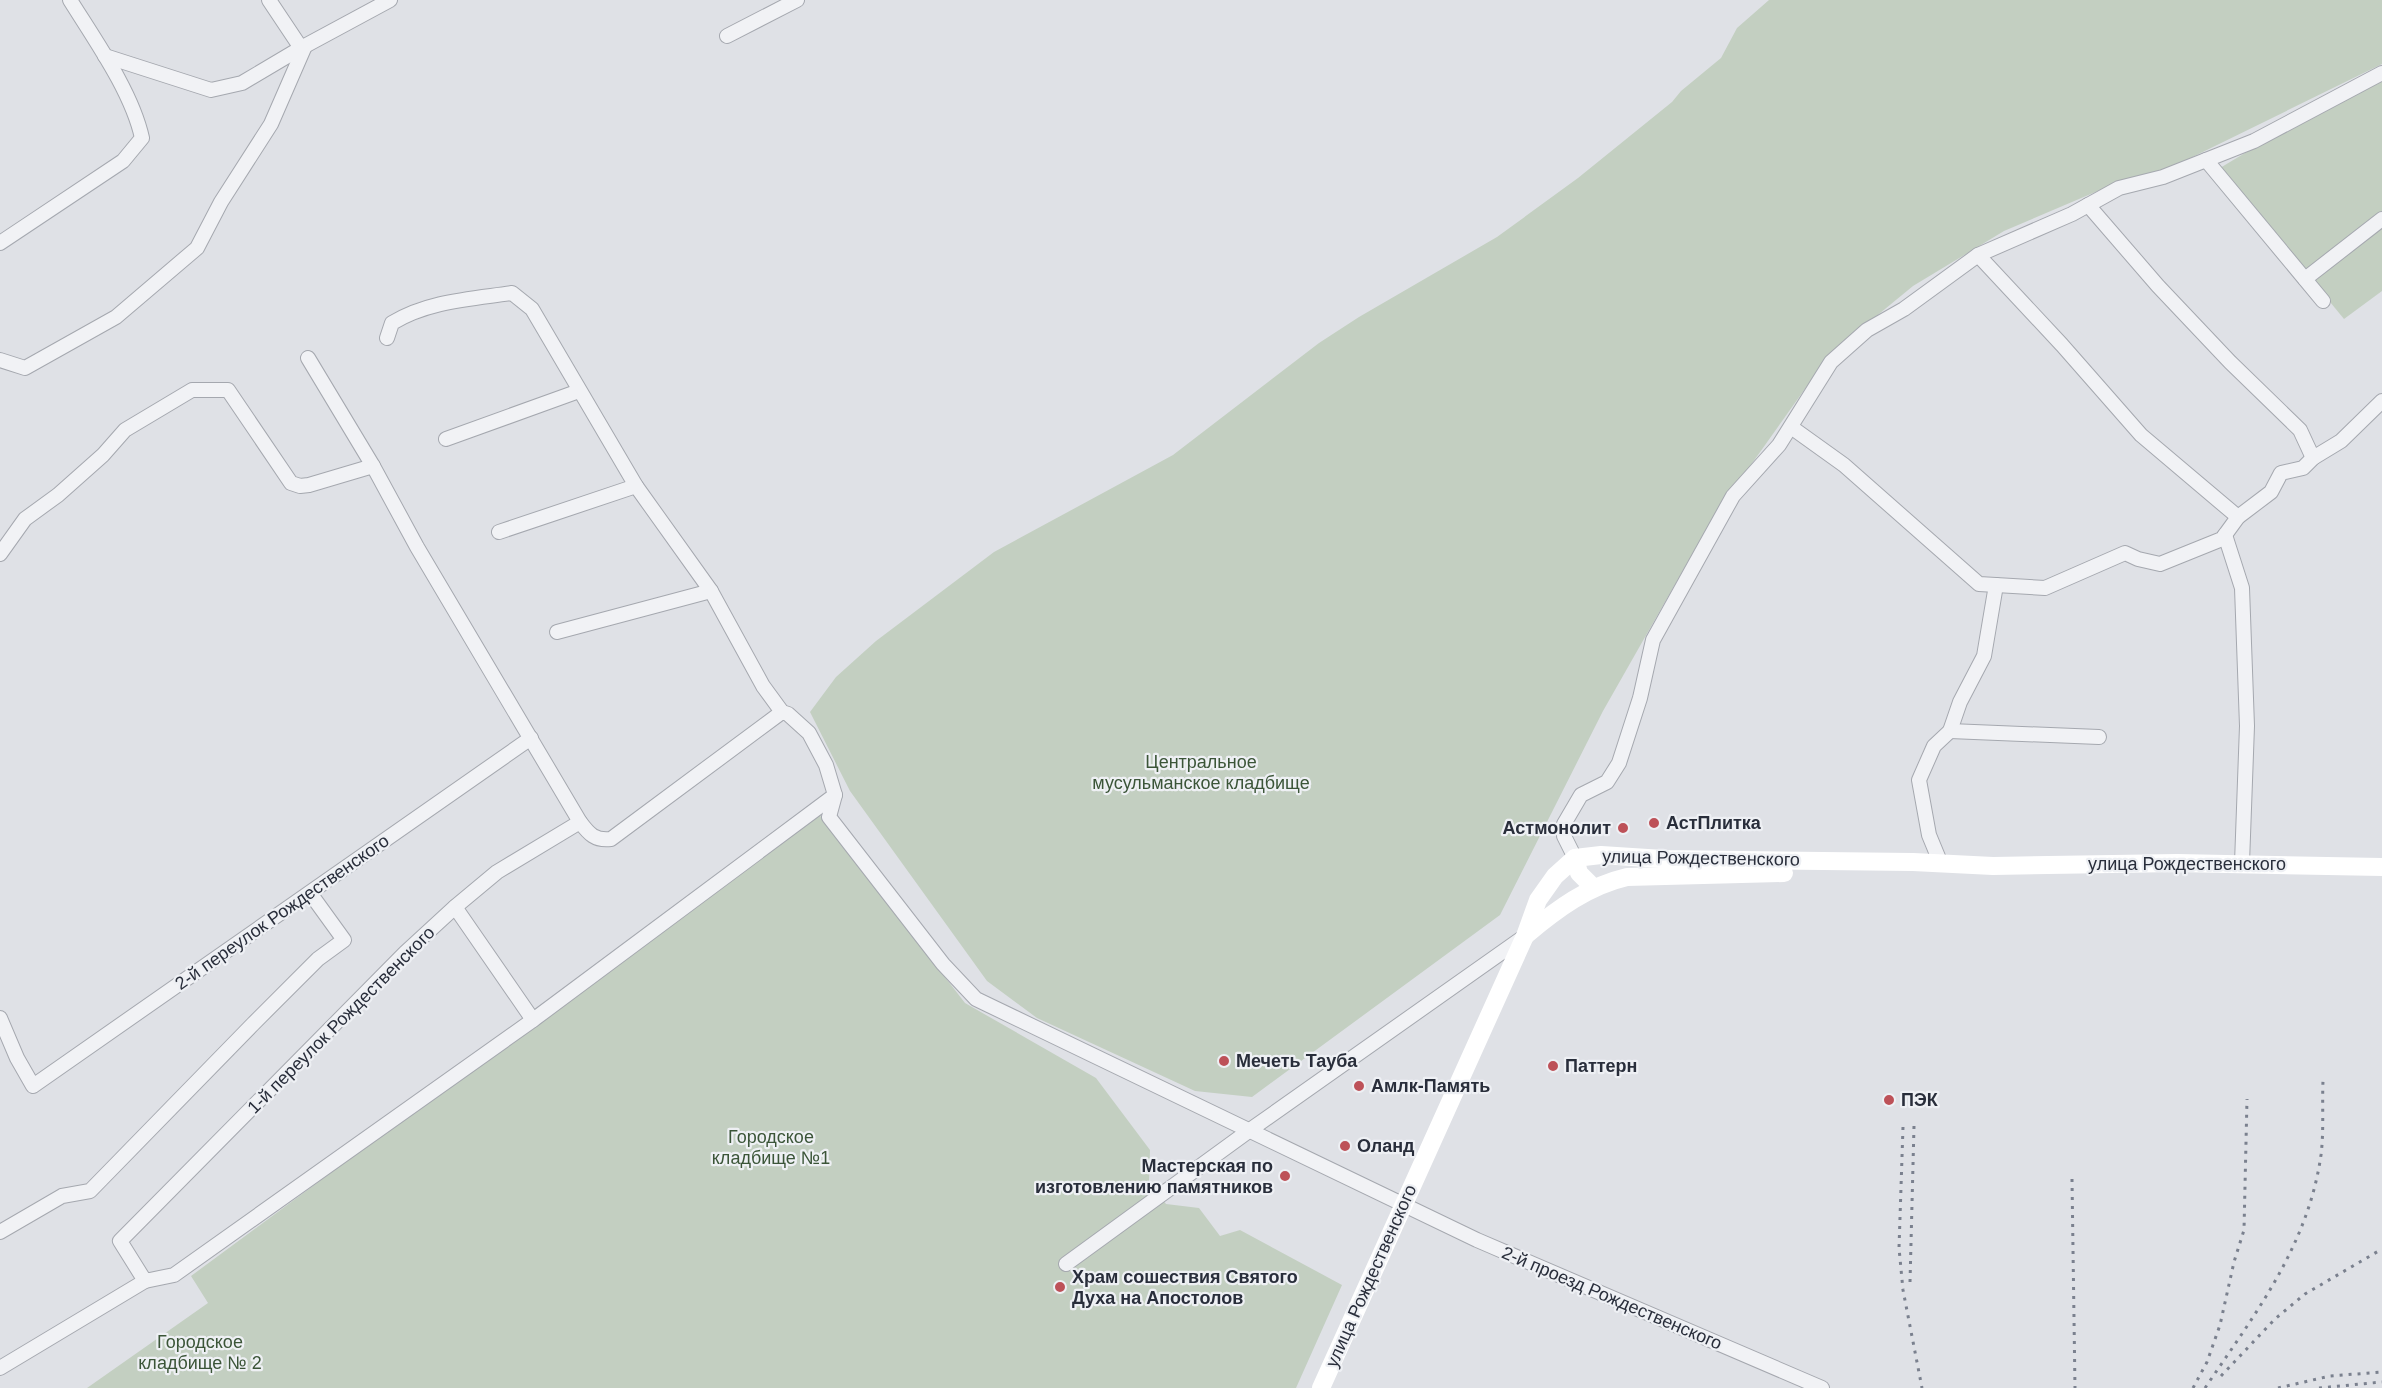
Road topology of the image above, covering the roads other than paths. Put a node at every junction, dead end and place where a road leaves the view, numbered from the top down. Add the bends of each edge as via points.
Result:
1 (70, 0) edge
2 (269, 0) edge
3 (390, 0) edge
4 (797, 0) edge
5 (727, 36) dead end
6 (303, 47) junction
7 (105, 56) junction
8 (2382, 72) edge
9 (2206, 160) junction
10 (2088, 205) junction
11 (2382, 219) edge
12 (0, 243) edge
13 (1978, 255) junction
14 (2305, 279) junction
15 (2323, 301) dead end
16 (387, 338) dead end
17 (308, 358) dead end
18 (0, 360) edge
19 (579, 391) junction
20 (2382, 400) edge
21 (1791, 427) junction
22 (446, 439) dead end
23 (2313, 458) junction
24 (373, 466) junction
25 (636, 486) junction
26 (2238, 517) junction
27 (499, 532) dead end
28 (2225, 535) junction
29 (0, 554) edge
30 (1995, 585) junction
31 (711, 591) junction
32 (557, 632) dead end
33 (782, 712) junction
34 (1950, 731) junction
35 (2099, 737) dead end
36 (531, 738) junction
37 (835, 795) junction
38 (580, 822) junction
39 (1601, 855) junction
40 (1575, 858) junction
41 (2242, 863) junction
42 (1941, 864) junction
43 (1993, 866) junction
44 (2382, 867) edge
45 (1600, 884) junction
46 (310, 893) junction
47 (455, 907) junction
48 (1525, 936) junction
49 (0, 1018) edge
50 (533, 1020) junction
51 (1250, 1130) junction
52 (1403, 1204) junction
53 (0, 1232) edge
54 (1066, 1264) dead end
55 (145, 1281) junction
56 (0, 1368) edge
57 (1321, 1388) edge
58 (1822, 1388) edge

1 - 7 street
2 - 6 street
3 - 6 street
4 - 5 street
6 - 7 street via 242,83 211,90
6 - 18 street via 272,123 196,248 116,317 25,368
7 - 12 street via 138,120 142,138 123,161
8 - 9 street via 2253,141
9 - 10 street via 2163,177 2119,188
9 - 14 street
10 - 13 street
10 - 23 street via 2174,303 2300,430
11 - 14 street
13 - 21 street via 1904,309 1867,330 1831,362
13 - 26 street via 2141,435
14 - 15 street
16 - 19 street via 392,323 408,314 431,306 512,293 532,309
17 - 24 street
19 - 22 street
19 - 25 street
20 - 23 street via 2341,441
21 - 30 street via 1844,465 1979,584
21 - 40 street via 1733,496 1653,640 1619,763 1607,782 1581,795 1564,824 1564,836
23 - 26 street via 2303,468 2281,473 2271,492
24 - 29 street via 309,485 291,483 228,390 192,390 125,430 103,455 25,519
24 - 36 street
25 - 27 street
25 - 31 street
26 - 28 street
28 - 30 street via 2160,564 2125,553 2045,588
28 - 41 street via 2242,588 2247,726
30 - 34 street via 1984,656
31 - 32 street
31 - 33 street via 763,686
33 - 37 street via 809,733 826,765
33 - 38 street via 610,839 600,841
34 - 35 street
34 - 42 street via 1934,746 1919,780 1929,835
36 - 38 street
36 - 46 street, 2-й переулок Рождественского
37 - 50 street
37 - 51 street, 2-й проезд Рождественского via 829,817 976,999
38 - 47 street, 1-й переулок Рождественского via 497,872
39 - 40 main road, улица Рождественского
39 - 42 main road, улица Рождественского
39 - 45 main road via 1612,874
40 - 45 main road via 1579,873
40 - 48 main road, улица Рождественского via 1555,876 1538,900
41 - 43 main road, улица Рождественского
41 - 44 main road, улица Рождественского
42 - 43 main road, улица Рождественского
43 - 45 main road via 1628,877
45 - 48 main road via 1551,914
46 - 49 street, 2-й переулок Рождественского via 33,1086
46 - 53 street via 344,940 318,959 90,1191 62,1196
47 - 50 street
47 - 55 street, 1-й переулок Рождественского via 405,952 120,1241
48 - 51 street
48 - 52 main road, улица Рождественского
50 - 55 street via 174,1275
51 - 52 street, 2-й проезд Рождественского
51 - 54 street
52 - 57 main road, улица Рождественского
52 - 58 street, 2-й проезд Рождественского via 1476,1240
55 - 56 street

